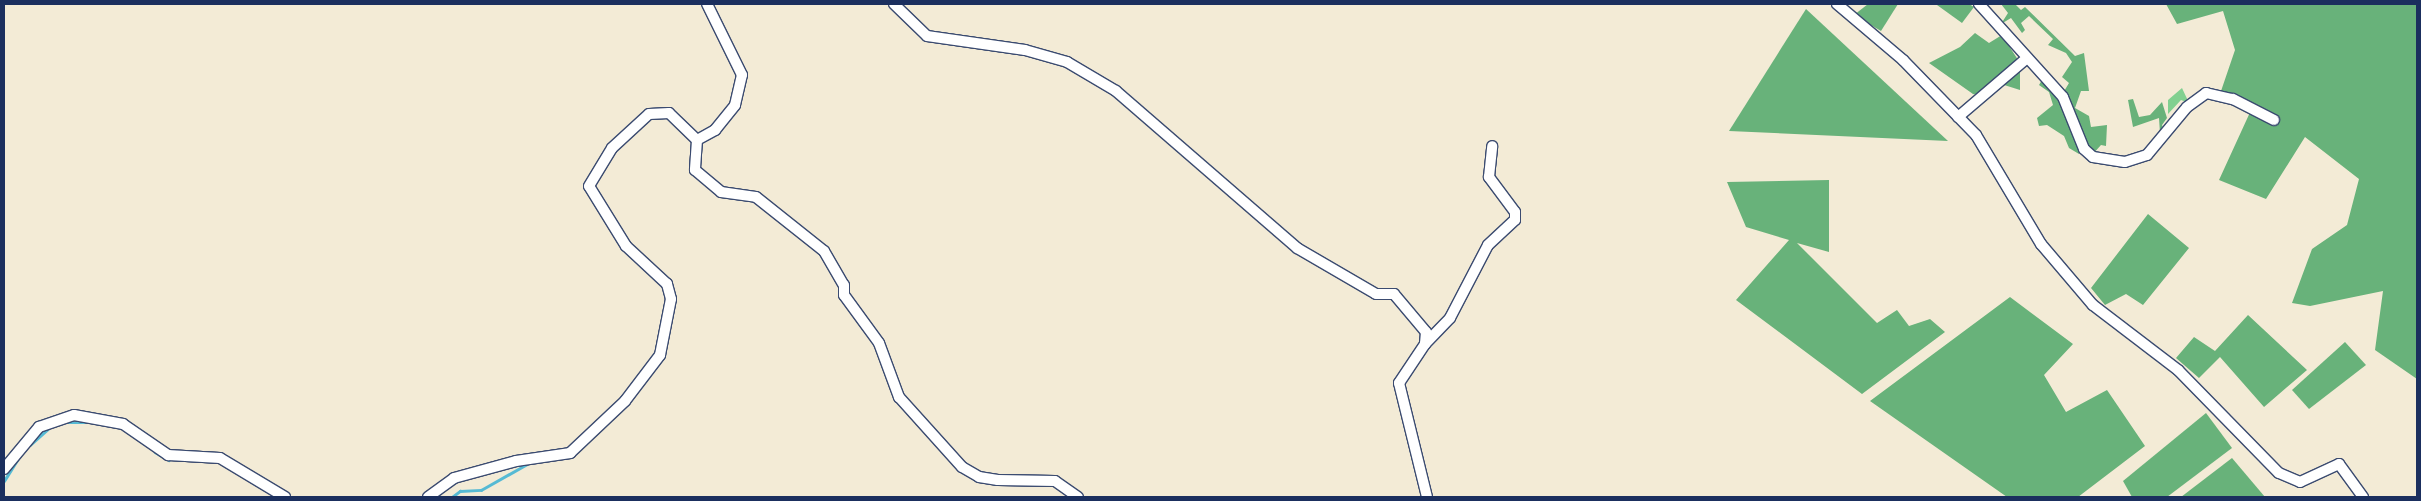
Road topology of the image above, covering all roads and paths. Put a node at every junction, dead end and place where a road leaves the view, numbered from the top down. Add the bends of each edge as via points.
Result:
1 (707, 4) edge
2 (894, 4) edge
3 (1837, 4) edge
4 (1979, 4) edge
5 (2027, 58) junction
6 (1958, 117) junction
7 (2274, 120) dead end
8 (696, 145) junction
9 (1492, 146) dead end
10 (1425, 344) junction
11 (4, 469) edge
12 (285, 497) edge
13 (428, 497) edge
14 (1078, 497) edge
15 (1427, 497) edge
16 (2363, 497) edge

1 - 8 street via 742,75 734,106 715,130
2 - 10 street via 927,36 1025,50 1067,62 1116,91 1297,248 1376,294 1394,294 1421,323
3 - 6 street via 1903,60
4 - 5 street
5 - 6 street
5 - 7 street via 2063,97 2088,154 2106,161 2136,161 2147,155 2187,107 2206,93 2234,98
6 - 16 street via 1982,144 2044,248 2093,305 2178,370 2279,473 2300,482 2339,464
8 - 13 street via 669,114 649,114 612,148 589,186 623,242 657,269 671,293 661,351 647,378 566,455 516,461 454,478
8 - 14 street via 695,170 718,189 756,197 824,251 844,286 844,295 879,343 899,397 962,467 988,478 1055,481
9 - 10 street via 1488,177 1515,212 1515,220 1488,245 1446,324
10 - 15 street via 1399,383
11 - 12 street via 39,427 74,415 123,424 168,455 220,458

